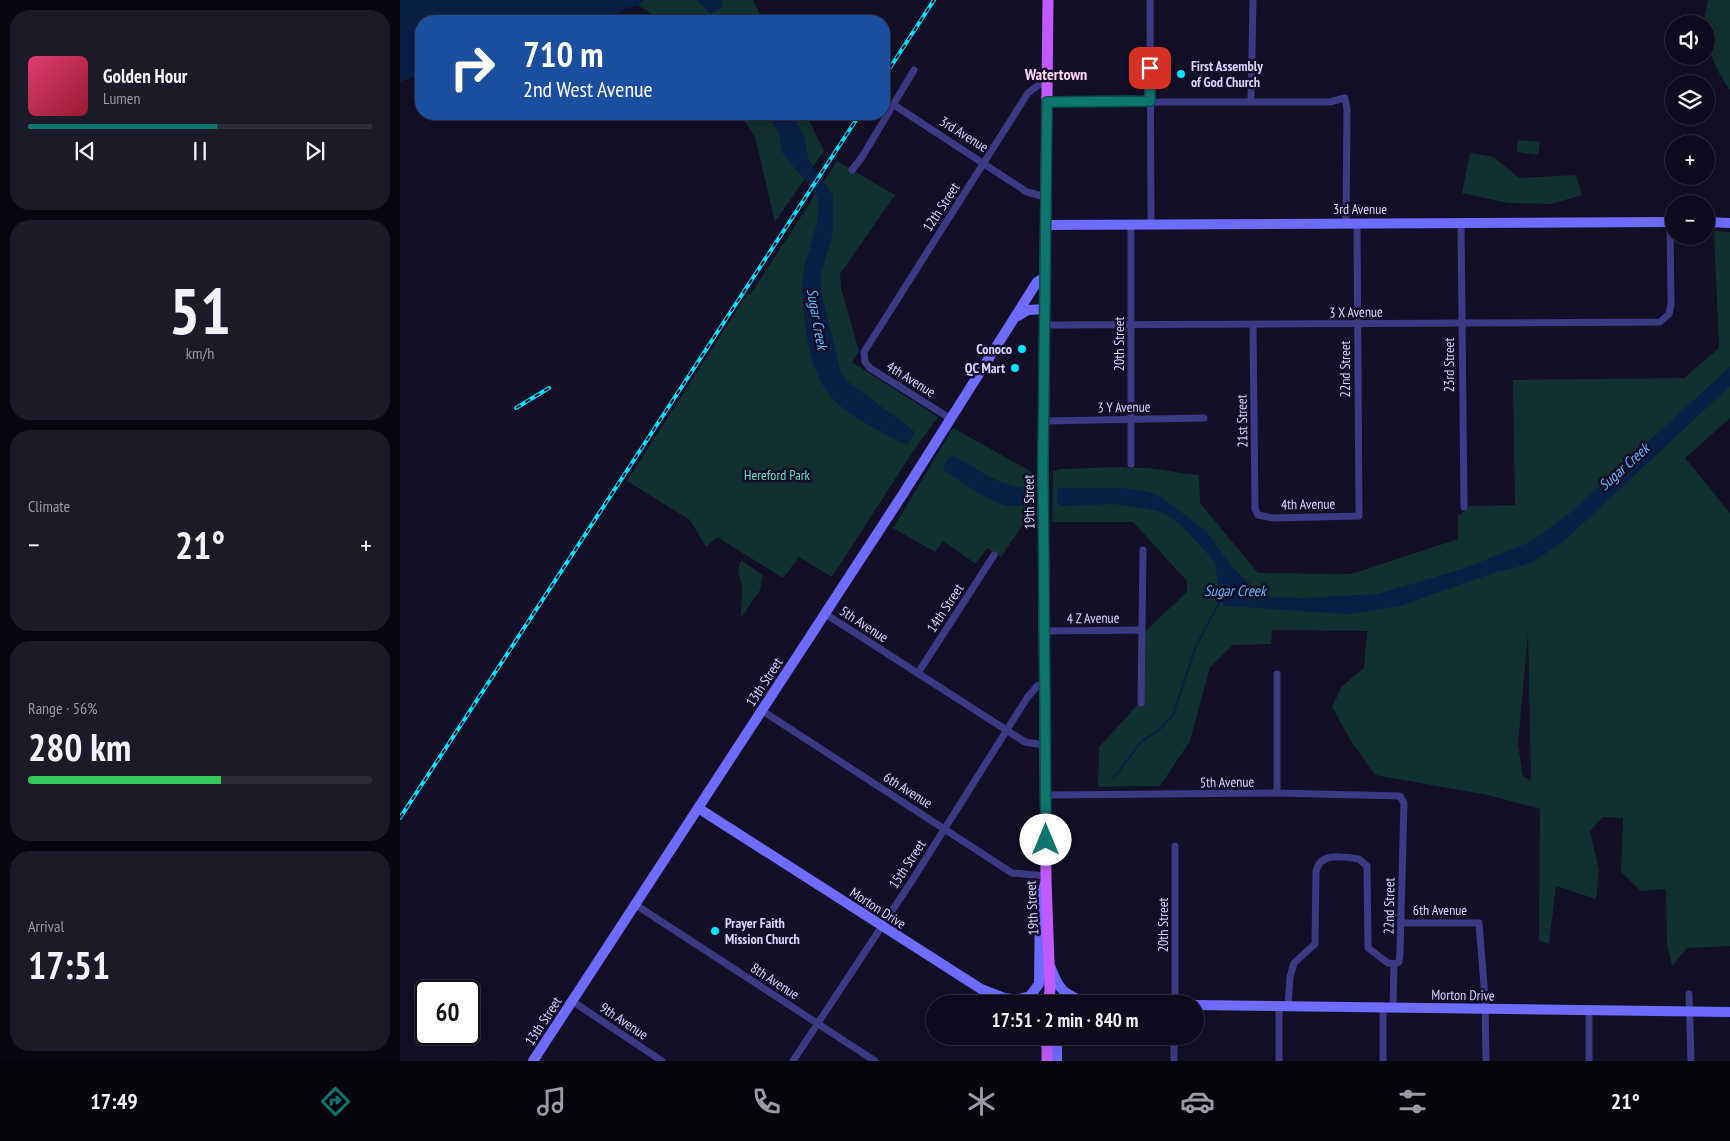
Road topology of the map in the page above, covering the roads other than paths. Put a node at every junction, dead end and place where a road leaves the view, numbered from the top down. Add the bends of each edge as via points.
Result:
1 (1048, 0) edge
2 (1150, 0) edge
3 (1253, 0) edge
4 (914, 70) dead end
5 (1047, 78) junction
6 (1150, 101) junction
7 (1047, 102) junction
8 (1251, 102) junction
9 (894, 105) junction
10 (890, 112) edge
11 (885, 120) edge
12 (984, 163) junction
13 (852, 170) dead end
14 (1046, 197) junction
15 (1665, 222) edge
16 (1715, 222) edge
17 (1151, 223) junction
18 (1346, 223) junction
19 (1357, 223) junction
20 (1461, 223) junction
21 (1730, 223) edge
22 (1130, 224) junction
23 (1046, 225) junction
24 (1672, 245) edge
25 (1045, 277) junction
26 (1044, 309) junction
27 (1017, 317) junction
28 (1131, 324) junction
29 (1357, 324) junction
30 (1462, 324) junction
31 (1044, 325) junction
32 (1254, 325) junction
33 (864, 356) joint
34 (1204, 418) dead end
35 (951, 419) junction
36 (1131, 420) junction
37 (1044, 421) junction
38 (1131, 464) dead end
39 (1464, 507) dead end
40 (1258, 515) joint
41 (1359, 516) joint
42 (1143, 550) dead end
43 (994, 555) dead end
44 (824, 613) junction
45 (1142, 630) junction
46 (1045, 631) junction
47 (918, 673) junction
48 (1277, 674) dead end
49 (1045, 683) junction
50 (1141, 703) dead end
51 (761, 710) junction
52 (1007, 732) junction
53 (1045, 745) junction
54 (1277, 793) junction
55 (1046, 795) junction
56 (1404, 803) joint
57 (698, 808) junction
58 (945, 828) junction
59 (1175, 846) dead end
60 (1046, 878) junction
61 (636, 905) junction
62 (1401, 923) junction
63 (881, 927) junction
64 (1050, 964) junction
65 (1394, 964) junction
66 (1689, 994) dead end
67 (994, 995) edge
68 (1031, 995) edge
69 (1050, 995) edge
70 (1070, 995) edge
71 (1175, 995) edge
72 (572, 1001) junction
73 (1204, 1004) edge
74 (1283, 1006) junction
75 (1388, 1007) junction
76 (1486, 1009) junction
77 (1589, 1011) junction
78 (1690, 1011) junction
79 (1730, 1012) edge
80 (816, 1023) junction
81 (1048, 1045) edge
82 (1052, 1045) edge
83 (1174, 1045) edge
84 (533, 1061) edge
85 (662, 1061) edge
86 (792, 1061) edge
87 (875, 1061) edge
88 (1047, 1061) edge
89 (1057, 1061) edge
90 (1174, 1061) edge
91 (1279, 1061) edge
92 (1383, 1061) edge
93 (1486, 1061) edge
94 (1589, 1061) edge
95 (1690, 1061) edge

1 - 5 main road, 19th Street
2 - 6 street
3 - 8 street
4 - 9 street
5 - 7 main road, 19th Street
5 - 12 street, 12th Street via 1028,93
6 - 7 street
6 - 8 street
6 - 17 street
7 - 14 main road, 19th Street
8 - 18 street via 1330,102 1345,98 1348,110
9 - 10 street
9 - 12 street, 3rd Avenue
11 - 13 street
12 - 14 street, 3rd Avenue via 1029,194
12 - 33 street, 12th Street via 868,344
14 - 23 main road, 19th Street
15 - 20 street, 3rd Avenue
16 - 21 street
17 - 18 street, 3rd Avenue
17 - 22 street, 3rd Avenue
18 - 19 street, 3rd Avenue
19 - 20 street, 3rd Avenue
19 - 29 street, 22nd Street
20 - 30 street, 23rd Street
22 - 23 street, 3rd Avenue
22 - 28 street, 20th Street
23 - 25 main road, 19th Street
24 - 30 street, 3 X Avenue via 1671,304 1667,317 1660,322
25 - 26 main road, 19th Street
25 - 27 street, 13th Street via 1037,282
26 - 27 street via 1028,310
26 - 31 main road, 19th Street
27 - 35 street, 13th Street
28 - 31 street, 3 X Avenue
28 - 32 street, 3 X Avenue
28 - 36 street, 20th Street
29 - 30 street, 3 X Avenue
29 - 32 street, 3 X Avenue
29 - 41 street, 22nd Street
30 - 39 street, 23rd Street
31 - 37 main road, 19th Street
32 - 40 street, 21st Street
33 - 35 street, 4th Avenue via 870,368
34 - 36 street, 3 Y Avenue
35 - 44 street, 13th Street
36 - 37 street, 3 Y Avenue
36 - 38 street, 20th Street
37 - 46 main road, 19th Street
40 - 41 street, 4th Avenue via 1273,518
42 - 45 street
43 - 47 street, 14th Street
44 - 47 street, 5th Avenue
44 - 51 street, 13th Street
45 - 46 street, 4 Z Avenue
45 - 50 street
46 - 49 main road, 19th Street
47 - 52 street, 5th Avenue
48 - 54 street
49 - 52 street, 15th Street via 1034,688
49 - 53 main road, 19th Street
51 - 57 street, 13th Street
51 - 58 street, 6th Avenue
52 - 53 street, 5th Avenue via 1025,742
52 - 58 street, 15th Street
53 - 55 main road, 19th Street
54 - 55 street, 5th Avenue
54 - 56 street, 5th Avenue via 1390,794 1400,796
55 - 60 main road, 19th Street
56 - 62 street, 22nd Street
57 - 61 street, 13th Street
57 - 63 street, Morton Drive
58 - 60 street, 6th Avenue via 1012,873
58 - 63 street, 15th Street
59 - 71 street, 20th Street
60 - 64 main road, 19th Street
60 - 68 street via 1040,901 1039,984
61 - 72 street, 13th Street
61 - 80 street, 8th Avenue
62 - 65 street, 22nd Street via 1400,957
62 - 76 street, 6th Avenue via 1479,923
63 - 67 street, Morton Drive
63 - 80 street, 15th Street
64 - 69 main road, 19th Street
64 - 70 street via 1057,985
65 - 74 street via 1368,948 1368,866 1360,858 1326,857 1316,868 1315,944 1294,964
65 - 75 street, 22nd Street
66 - 78 street
72 - 84 street, 13th Street
72 - 85 street, 9th Avenue
73 - 74 street, Morton Drive
74 - 75 street, Morton Drive
74 - 91 street
75 - 76 street, Morton Drive
75 - 92 street, 22nd Street
76 - 77 street, Morton Drive
76 - 93 street
77 - 78 street, Morton Drive
77 - 94 street
78 - 79 street, Morton Drive
78 - 95 street
80 - 86 street, 15th Street
80 - 87 street, 8th Avenue
81 - 88 main road
82 - 89 street
83 - 90 street

